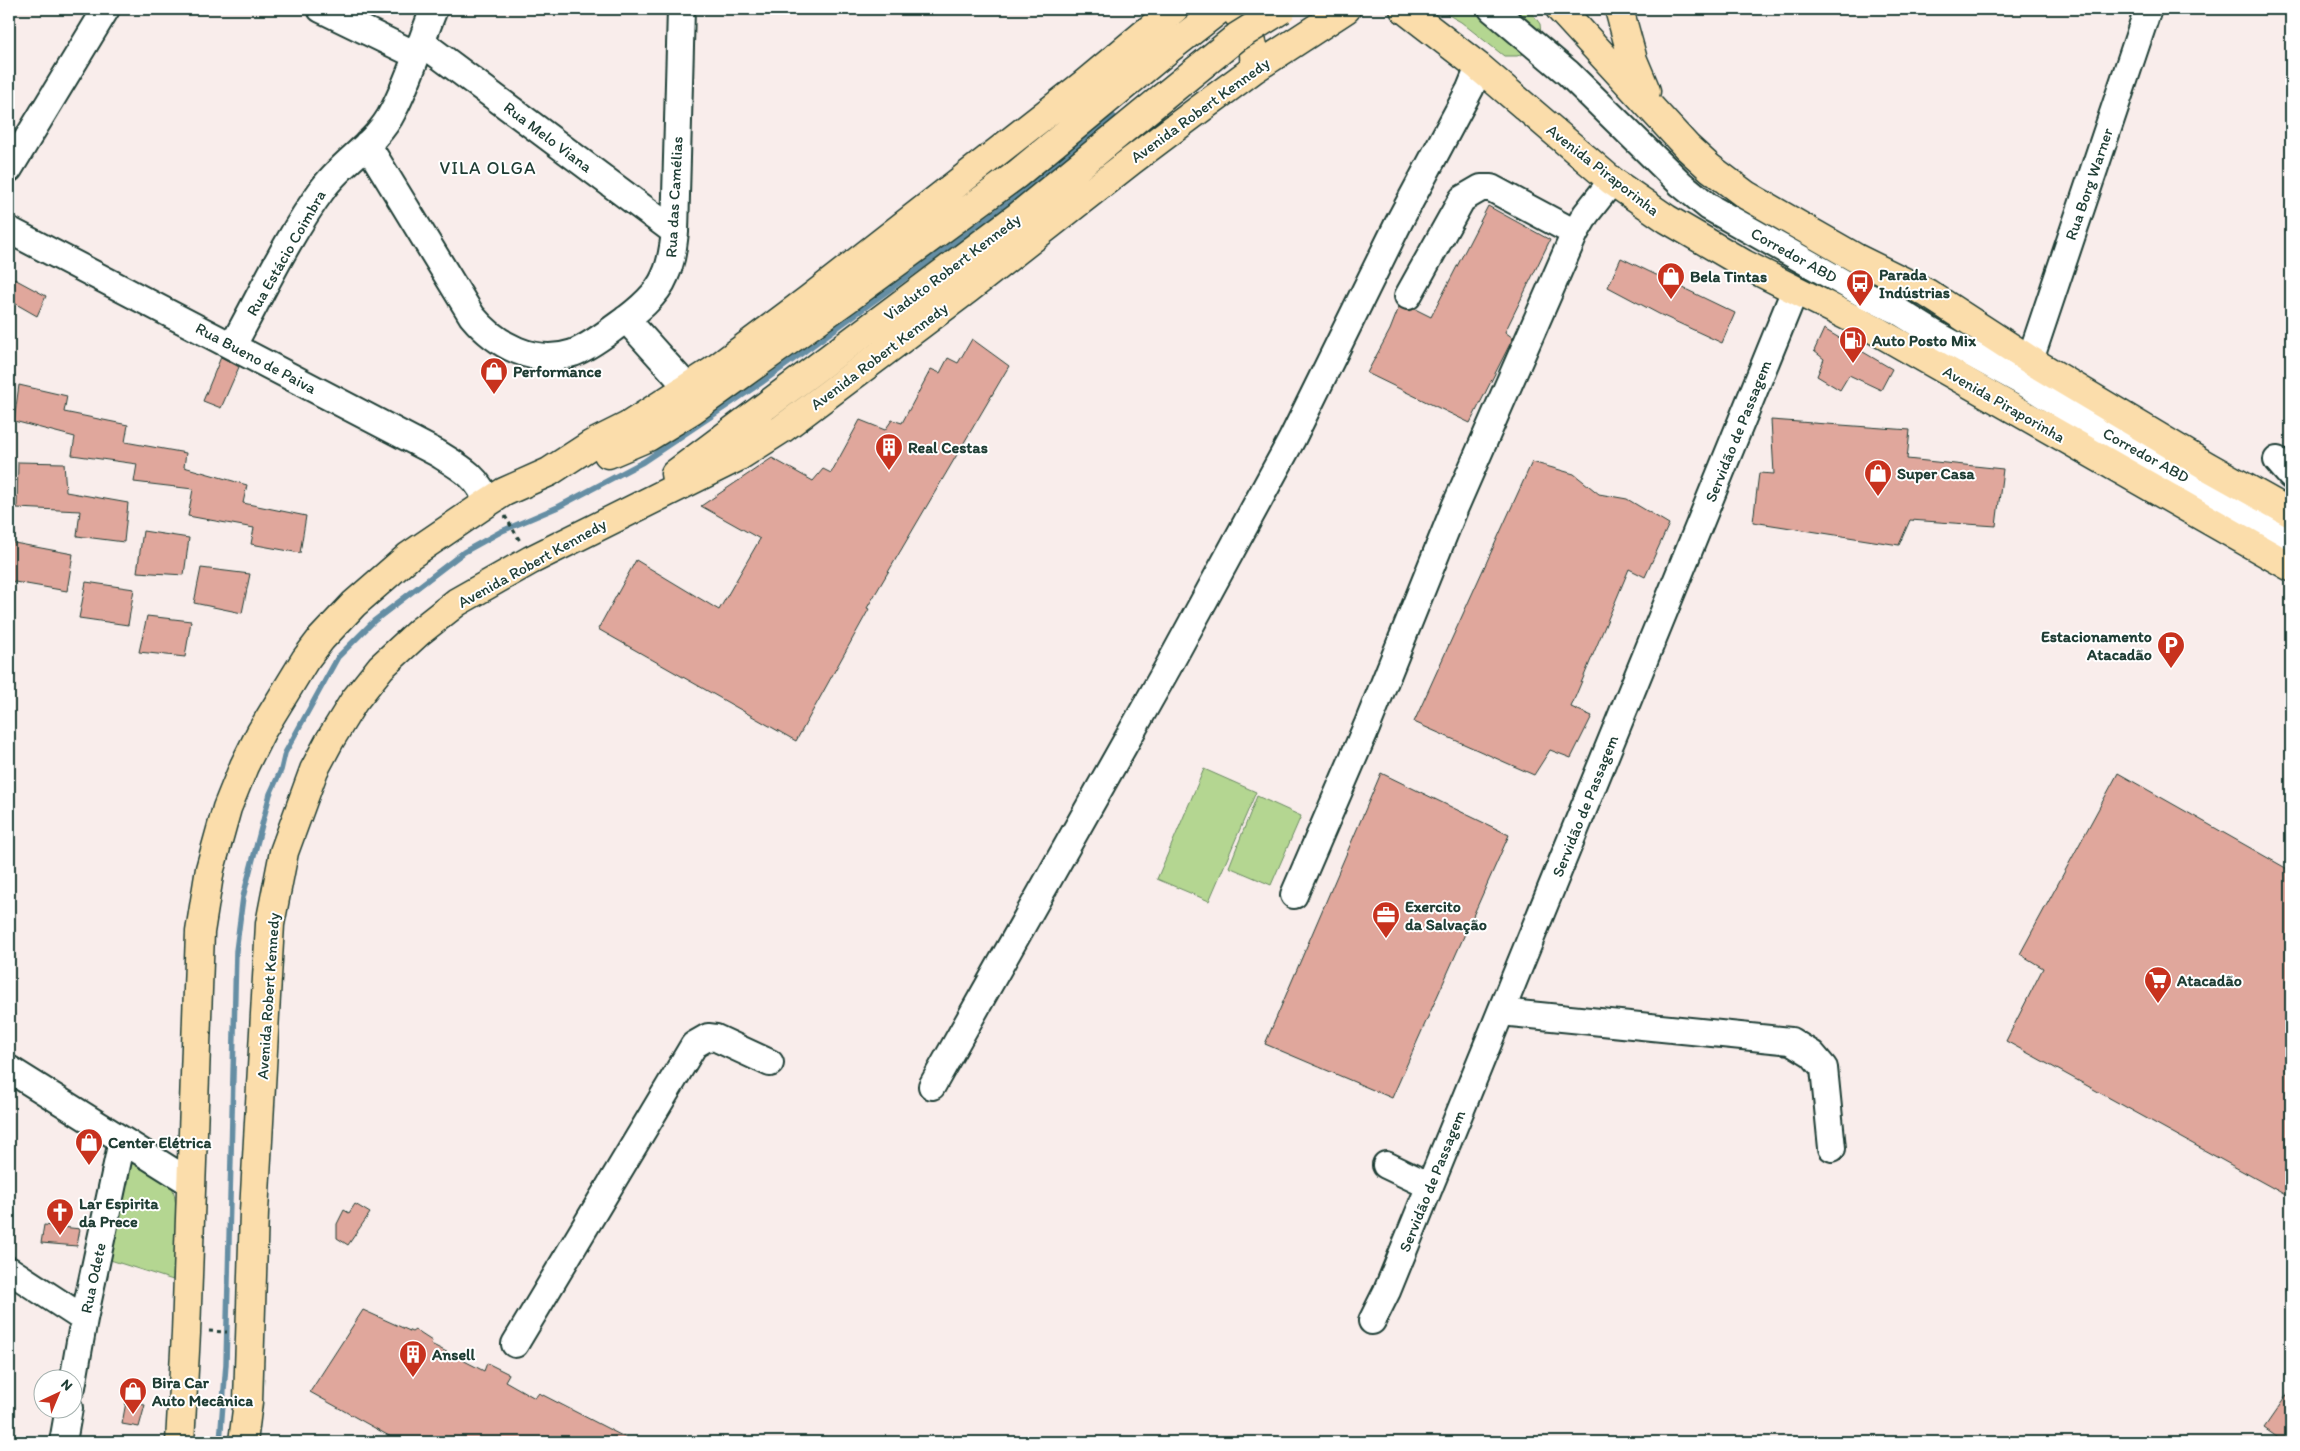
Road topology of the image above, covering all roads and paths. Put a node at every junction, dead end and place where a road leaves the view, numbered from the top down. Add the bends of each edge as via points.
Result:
1 (106, 9) edge
2 (322, 9) edge
3 (434, 9) edge
4 (681, 9) edge
5 (1174, 9) edge
6 (1220, 9) edge
7 (1233, 9) edge
8 (1282, 9) edge
9 (1346, 9) edge
10 (1404, 9) edge
11 (1492, 9) edge
12 (1560, 9) edge
13 (1619, 9) edge
14 (2148, 9) edge
15 (418, 49) junction
16 (1479, 67) junction
17 (1254, 69) junction
18 (1661, 118) junction
19 (367, 144) junction
20 (9, 169) edge
21 (1612, 181) junction
22 (9, 230) edge
23 (675, 232) junction
24 (1575, 232) junction
25 (1795, 290) junction
26 (1408, 296) dead end
27 (626, 319) junction
28 (233, 345) junction
29 (2030, 360) junction
30 (688, 388) junction
31 (549, 472) junction
32 (497, 511) junction
33 (2291, 513) edge
34 (615, 517) junction
35 (2291, 537) edge
36 (518, 538) dead end
37 (2291, 567) edge
38 (1294, 895) dead end
39 (1501, 1012) junction
40 (770, 1063) dead end
41 (9, 1069) edge
42 (932, 1086) dead end
43 (122, 1141) junction
44 (1832, 1148) dead end
45 (1386, 1165) dead end
46 (191, 1183) junction
47 (1430, 1186) junction
48 (9, 1270) edge
49 (84, 1319) junction
50 (1372, 1321) dead end
51 (206, 1331) dead end
52 (230, 1332) dead end
53 (515, 1344) dead end
54 (75, 1368) edge
55 (67, 1418) edge
56 (63, 1442) edge
57 (180, 1442) edge
58 (244, 1442) edge

1 - 20 street
2 - 15 street, Rua Melo Viana
3 - 15 street, Rua Estácio Coimbra
4 - 23 street, Rua das Camélias
5 - 30 main road via 1084,84 808,300
6 - 31 main road via 1016,175 700,405 648,436 596,460
7 - 17 main road via 1253,42 1256,54
8 - 34 main road, Viaduto Robert Kennedy, bridge via 1199,67 1016,218 802,381
9 - 17 main road, Avenida Robert Kennedy
10 - 16 main road, Avenida Piraporinha
11 - 35 street, Corredor ABD via 1568,73 1681,184 1709,207
12 - 18 main road
13 - 18 main road via 1633,60
14 - 29 street, Rua Borg Warner
15 - 19 street, Rua Estácio Coimbra via 393,111
15 - 23 street, Rua Melo Viana
16 - 21 main road, Avenida Piraporinha
16 - 42 street via 1292,439
17 - 34 main road, Avenida Robert Kennedy via 782,429 672,492
18 - 29 main road via 1710,168 1746,195 1856,258 1927,293
19 - 27 street, Rua das Camélias via 472,316 491,336 532,356 563,355 585,348
19 - 28 street, Rua Estácio Coimbra via 322,189
21 - 24 street
21 - 25 main road, Avenida Piraporinha via 1667,219
22 - 28 street, Rua Bueno de Paiva
23 - 27 street, Rua das Camélias via 665,278 655,293
24 - 26 street via 1491,188 1481,188 1462,199
24 - 38 street
25 - 37 main road, Avenida Piraporinha via 1877,331
25 - 39 street, Servidão de Passagem
27 - 30 street
28 - 32 street, Rua Bueno de Paiva via 452,462 476,480
29 - 33 main road
30 - 31 main road
31 - 32 main road via 504,492
32 - 36 path
32 - 46 main road via 409,556 336,622 291,682 244,766 227,808 210,869 200,932
34 - 58 main road, Avenida Robert Kennedy via 482,587 418,632 381,667 354,701 314,770 284,852 270,924
39 - 44 street via 1790,1041 1812,1054 1824,1068
39 - 47 street, Servidão de Passagem
40 - 53 street via 716,1038 694,1045
41 - 43 street
43 - 46 street
43 - 49 street, Rua Odete
45 - 47 street
46 - 57 main road
47 - 50 street, Servidão de Passagem
48 - 49 street
49 - 54 street, Rua Odete
51 - 52 path
55 - 56 street

